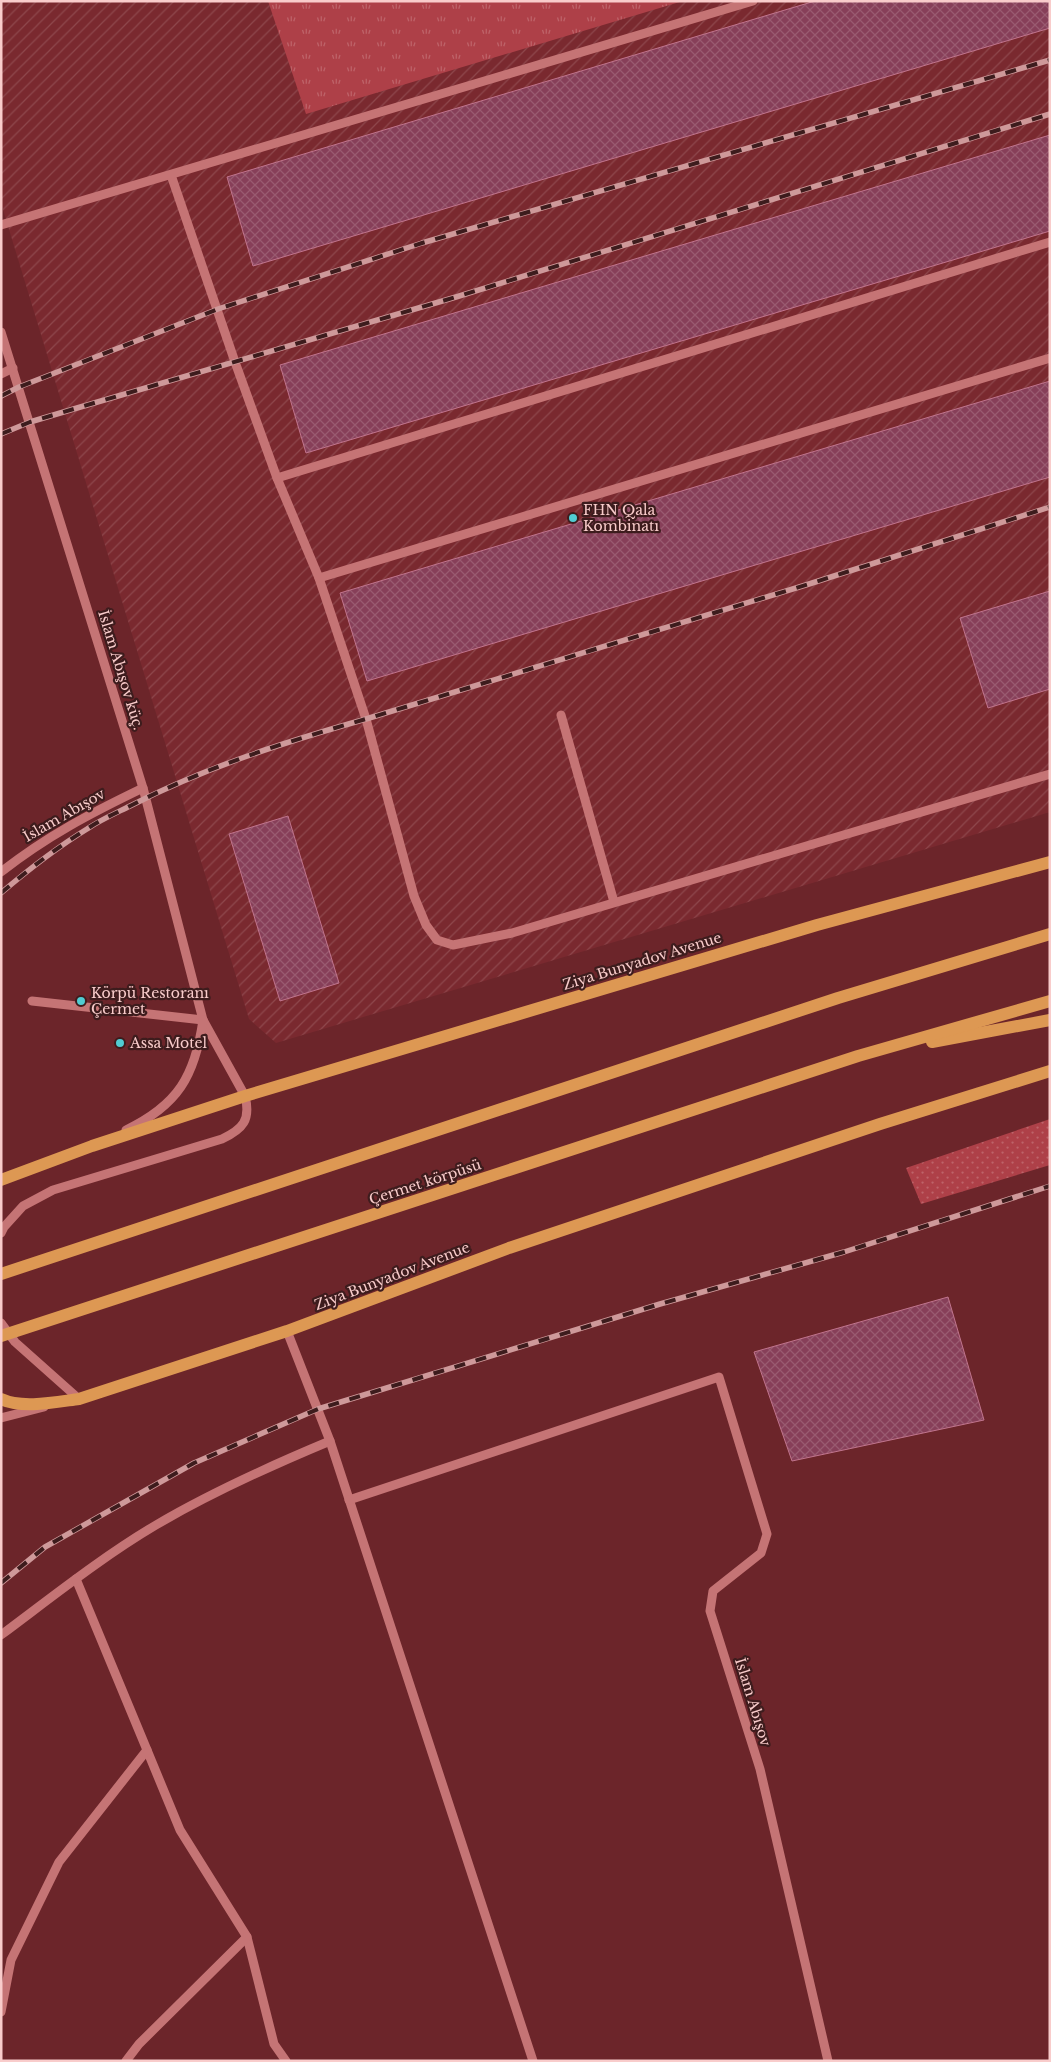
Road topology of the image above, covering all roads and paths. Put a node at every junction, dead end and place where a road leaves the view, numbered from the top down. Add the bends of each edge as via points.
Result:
1 (753, 1) edge
2 (171, 175) junction
3 (1, 226) edge
4 (1050, 242) edge
5 (1, 332) edge
6 (1050, 358) edge
7 (13, 368) junction
8 (1, 374) edge
9 (277, 478) junction
10 (319, 578) junction
11 (561, 715) dead end
12 (1050, 774) edge
13 (143, 788) junction
14 (1050, 862) edge
15 (1, 872) edge
16 (614, 902) junction
17 (1050, 934) edge
18 (32, 1001) dead end
19 (1050, 1001) edge
20 (203, 1020) junction
21 (1050, 1020) edge
22 (858, 1056) junction
23 (1050, 1071) edge
24 (245, 1096) junction
25 (92, 1146) junction
26 (1, 1180) edge
27 (1, 1233) edge
28 (1, 1274) edge
29 (1, 1323) edge
30 (287, 1332) junction
31 (1, 1336) edge
32 (1, 1399) edge
33 (78, 1399) junction
34 (1, 1418) edge
35 (330, 1441) junction
36 (350, 1500) junction
37 (76, 1579) junction
38 (1, 1635) edge
39 (147, 1750) junction
40 (247, 1937) junction
41 (1, 2012) edge
42 (126, 2061) edge
43 (286, 2061) edge
44 (533, 2061) edge
45 (828, 2061) edge

1 - 2 street
2 - 3 street
2 - 9 street
4 - 9 street
5 - 7 street, İslam Abışov küç.
6 - 10 street
7 - 8 street
7 - 13 street, İslam Abışov küç.
9 - 10 street
10 - 16 street via 366,720 414,896 426,925 437,940 453,945 512,933
11 - 16 street
12 - 16 street
13 - 15 street, İslam Abışov via 82,818
13 - 20 street, İslam Abışov küç.
14 - 24 main road, Ziya Bunyadov Avenue via 817,925
17 - 28 main road via 838,998
18 - 20 street
19 - 22 main road
20 - 24 street
20 - 25 street via 192,1069 180,1089 145,1121
21 - 22 main road
22 - 31 main road, Çermet körpüsü
23 - 30 main road, Ziya Bunyadov Avenue via 508,1248
24 - 25 main road, Ziya Bunyadov Avenue
24 - 27 street via 247,1116 234,1133 53,1190 23,1206
25 - 26 main road, Ziya Bunyadov Avenue
29 - 33 street via 40,1367
30 - 33 main road, Ziya Bunyadov Avenue
30 - 35 street
32 - 33 main road, Ziya Bunyadov Avenue via 44,1404
33 - 34 street
35 - 36 street
35 - 37 street via 242,1478 164,1520
36 - 44 street
36 - 45 street, İslam Abışov via 719,1377 767,1534 761,1553 713,1591 710,1612 760,1769
37 - 38 street
37 - 39 street
39 - 40 street via 180,1830
39 - 41 street via 59,1862 11,1960
40 - 42 street via 139,2044
40 - 43 street via 274,2044

